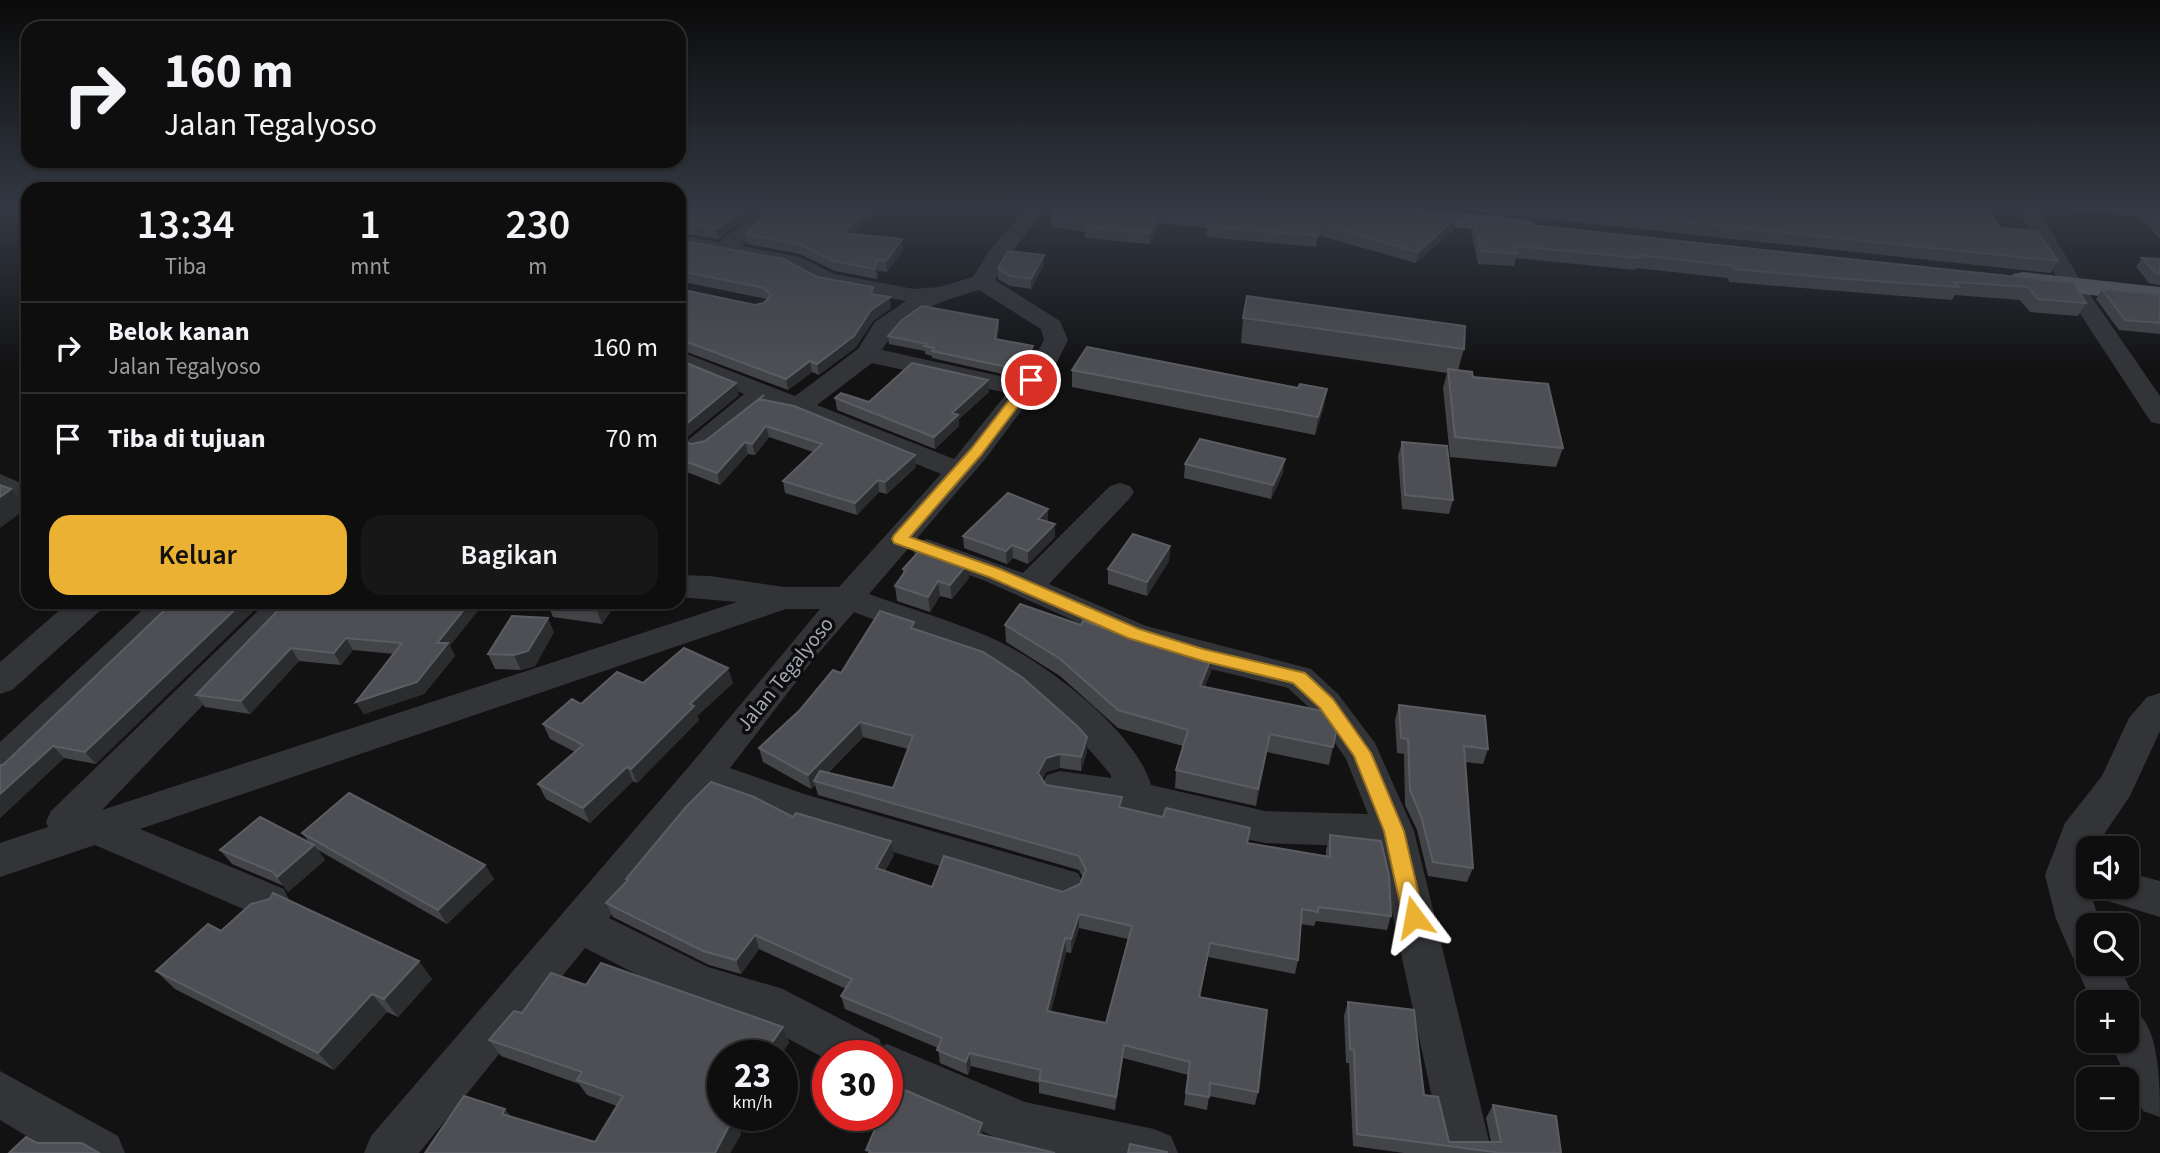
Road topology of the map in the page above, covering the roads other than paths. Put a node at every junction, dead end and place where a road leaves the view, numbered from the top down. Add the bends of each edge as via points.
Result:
1 (791, 262) edge
2 (994, 262) edge
3 (2059, 262) edge
4 (1991, 277) edge
5 (982, 282) junction
6 (2073, 286) junction
7 (931, 295) junction
8 (2160, 295) edge
9 (867, 354) junction
10 (686, 361) edge
11 (1024, 389) junction
12 (762, 393) junction
13 (798, 407) junction
14 (2160, 416) edge
15 (696, 445) edge
16 (959, 471) junction
17 (0, 483) edge
18 (1121, 492) dead end
19 (21, 494) edge
20 (900, 539) junction
21 (686, 586) edge
22 (1027, 588) junction
23 (772, 596) junction
24 (848, 598) junction
25 (82, 609) edge
26 (163, 609) edge
27 (280, 609) edge
28 (0, 681) edge
29 (2154, 721) edge
30 (0, 765) edge
31 (704, 774) junction
32 (1060, 786) edge
33 (1135, 796) junction
34 (81, 825) junction
35 (1394, 831) junction
36 (2079, 836) edge
37 (0, 842) edge
38 (0, 860) edge
39 (1064, 885) dead end
40 (2139, 893) edge
41 (2160, 899) edge
42 (269, 902) edge
43 (579, 925) junction
44 (834, 1040) edge
45 (2139, 1053) edge
46 (903, 1074) edge
47 (0, 1094) edge
48 (2160, 1094) edge
49 (101, 1153) edge
50 (387, 1153) edge
51 (1154, 1153) edge
52 (1468, 1153) edge

1 - 7 street via 828,280
2 - 5 street
3 - 6 street
4 - 6 highway
5 - 7 street
5 - 11 street, Jalan Tegalyoso via 1052,326 1056,340
6 - 8 highway
6 - 14 street
7 - 9 street via 884,327
9 - 11 street
9 - 13 street
10 - 12 street
11 - 16 street, Jalan Tegalyoso
12 - 13 street
12 - 15 street
13 - 16 street
16 - 20 street, Jalan Tegalyoso
17 - 19 street
18 - 22 street
20 - 22 street
20 - 24 street, Jalan Tegalyoso
21 - 23 street
22 - 35 street via 1133,634 1299,678 1326,704 1362,753
23 - 24 street
23 - 34 street
24 - 31 street, Jalan Tegalyoso
24 - 33 street via 977,645 1028,675 1104,741 1128,770
25 - 28 street
26 - 30 street
27 - 34 street
29 - 36 street via 2117,785
31 - 39 street via 802,809
31 - 43 street, Jalan Tegalyoso
32 - 33 street
33 - 35 street via 1265,827
34 - 37 street
34 - 38 street
34 - 42 street
35 - 52 street
40 - 41 street
43 - 44 street via 700,985 766,1004
43 - 50 street, Jalan Tegalyoso
45 - 48 street
46 - 51 street via 1024,1126
47 - 49 street

